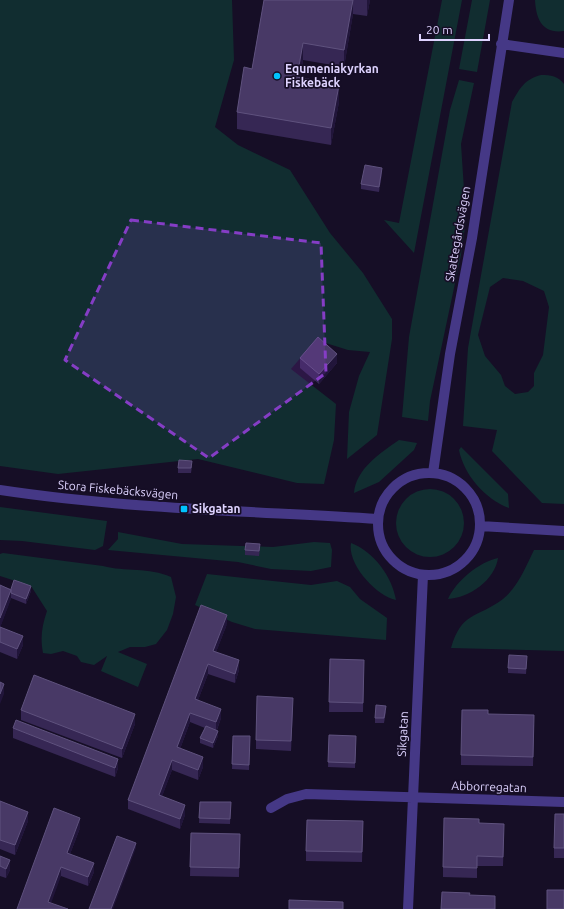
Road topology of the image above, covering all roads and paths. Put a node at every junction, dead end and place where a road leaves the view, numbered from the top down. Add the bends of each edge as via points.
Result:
1 (508, 0) edge
2 (501, 44) junction
3 (564, 53) edge
4 (433, 473) junction
5 (0, 490) edge
6 (378, 519) junction
7 (480, 526) junction
8 (564, 531) edge
9 (423, 575) junction
10 (413, 798) junction
11 (564, 802) edge
12 (271, 808) dead end
13 (408, 909) edge

1 - 2 street, Skattegårdsvägen
2 - 3 street
2 - 4 street, Skattegårdsvägen
4 - 6 street via 416,474 400,482 387,495
4 - 7 street via 450,477 465,487 478,509
5 - 6 street, Stora Fiskebäcksvägen via 45,497 184,509
6 - 9 street via 380,539 389,556 404,569
7 - 8 street
7 - 9 street via 474,549 462,563 446,572
9 - 10 street, Sikgatan
10 - 11 street, Abborregatan
10 - 12 street via 306,794 287,799
10 - 13 street, Sikgatan

